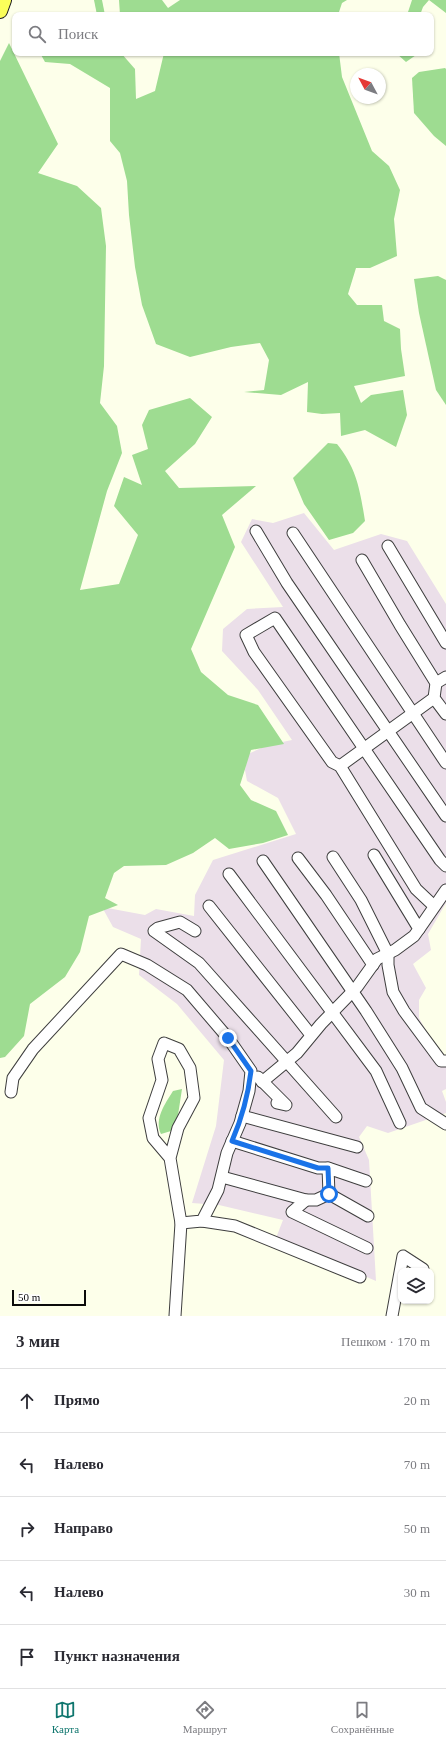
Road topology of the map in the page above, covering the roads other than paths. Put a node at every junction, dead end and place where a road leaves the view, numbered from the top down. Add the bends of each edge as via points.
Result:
1 (4, 0) edge
2 (0, 10) edge
3 (256, 531) dead end
4 (293, 533) dead end
5 (388, 546) dead end
6 (362, 560) dead end
7 (446, 642) edge
8 (443, 679) edge
9 (434, 698) junction
10 (414, 714) junction
11 (446, 714) edge
12 (389, 732) junction
13 (365, 749) junction
14 (446, 763) edge
15 (340, 766) junction
16 (446, 816) edge
17 (374, 855) dead end
18 (333, 857) dead end
19 (298, 858) dead end
20 (263, 861) dead end
21 (446, 866) edge
22 (229, 874) dead end
23 (446, 890) edge
24 (209, 906) dead end
25 (434, 906) junction
26 (419, 929) junction
27 (195, 931) dead end
28 (388, 954) junction
29 (373, 965) junction
30 (353, 990) junction
31 (332, 1012) junction
32 (311, 1035) junction
33 (446, 1061) edge
34 (286, 1062) junction
35 (251, 1071) junction
36 (262, 1082) junction
37 (11, 1092) dead end
38 (277, 1103) dead end
39 (242, 1116) junction
40 (336, 1117) dead end
41 (400, 1122) dead end
42 (446, 1124) edge
43 (232, 1141) junction
44 (357, 1147) dead end
45 (170, 1158) junction
46 (328, 1168) junction
47 (222, 1177) junction
48 (366, 1181) dead end
49 (329, 1194) junction
50 (306, 1200) junction
51 (368, 1216) dead end
52 (202, 1221) junction
53 (181, 1223) junction
54 (367, 1248) dead end
55 (401, 1268) edge
56 (421, 1268) edge
57 (360, 1277) dead end
58 (398, 1284) edge
59 (393, 1312) edge
60 (175, 1316) edge
61 (402, 1316) edge

1 - 2 main road
3 - 12 lane via 288,583
4 - 10 lane
5 - 7 lane
6 - 8 lane via 400,625
8 - 9 lane
9 - 10 lane
9 - 11 lane
10 - 12 lane
10 - 14 lane
12 - 13 lane
12 - 16 lane
13 - 15 lane
13 - 15 lane via 275,618 246,635 254,652 332,762
13 - 21 lane
15 - 25 lane via 416,889
17 - 26 lane
18 - 28 lane via 361,900
19 - 29 lane
20 - 30 lane
22 - 31 lane
23 - 25 lane
24 - 32 lane
25 - 26 lane
26 - 28 lane via 414,936
27 - 34 lane via 180,922 154,931 199,963
28 - 29 lane via 377,959
28 - 33 lane via 393,992 441,1061
29 - 30 lane
30 - 31 lane
30 - 42 lane via 402,1068 421,1108
31 - 32 lane
31 - 41 lane via 376,1071
32 - 34 lane
34 - 36 lane
34 - 40 lane
35 - 36 lane
35 - 37 lane via 228,1038 187,990 147,965 122,954 33,1049 13,1078
35 - 39 lane
36 - 38 lane via 286,1105
39 - 43 lane
39 - 44 lane
43 - 46 lane via 318,1168
43 - 47 lane
45 - 45 lane via 178,1128 194,1098 190,1068 179,1049 164,1043 158,1059 162,1080 149,1118 154,1138
45 - 53 lane
46 - 48 lane
46 - 49 lane
47 - 50 lane
47 - 52 lane
49 - 50 lane via 316,1200
49 - 51 lane
50 - 54 lane via 292,1212
52 - 53 lane
52 - 57 lane via 235,1226
53 - 60 lane
55 - 56 lane via 403,1256
58 - 59 lane
59 - 61 lane

